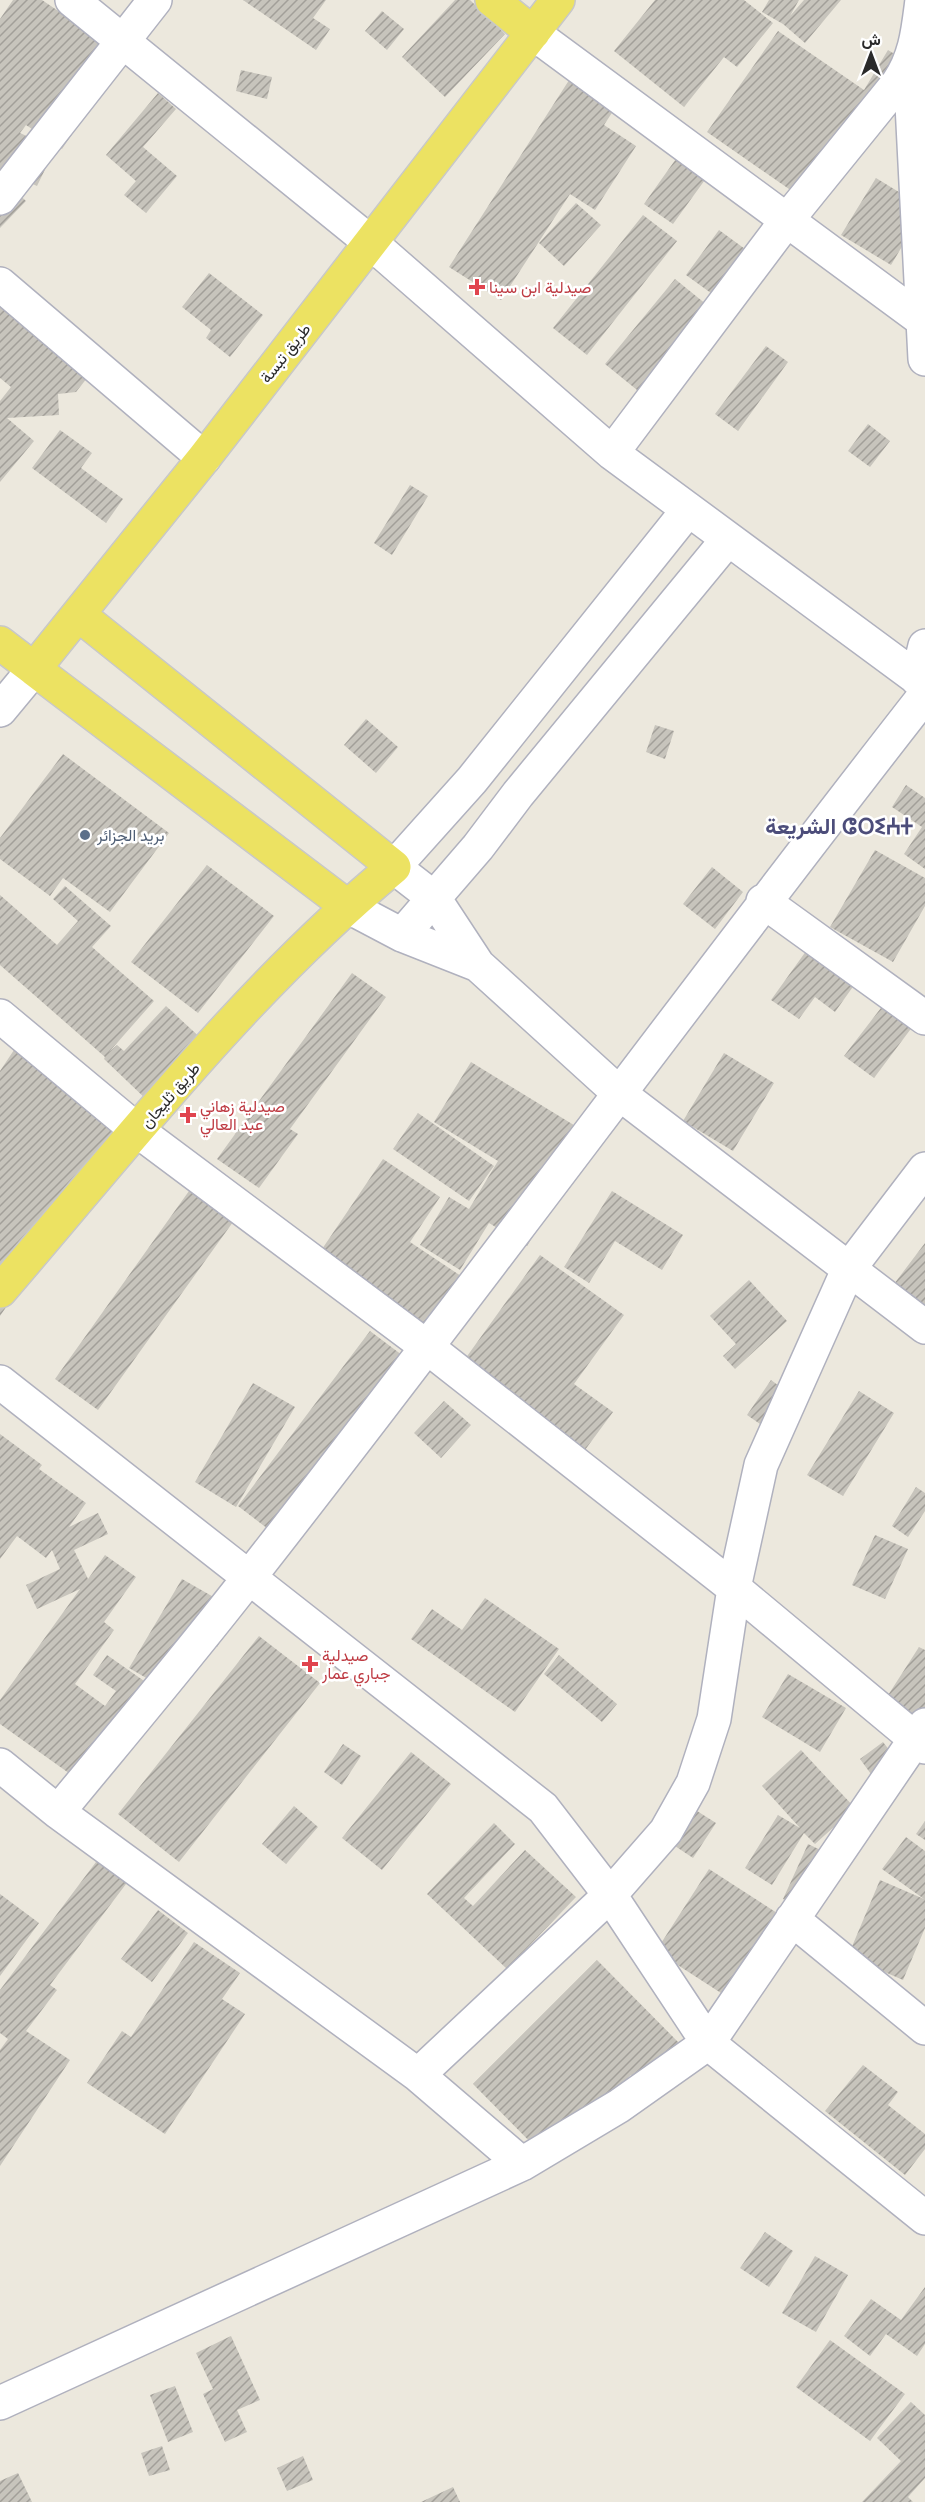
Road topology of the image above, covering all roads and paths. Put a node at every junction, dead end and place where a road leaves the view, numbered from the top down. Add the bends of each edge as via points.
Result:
1 (72, 0) edge
2 (155, 0) edge
3 (492, 0) edge
4 (558, 0) edge
5 (922, 0) edge
6 (533, 33) junction
7 (123, 41) junction
8 (910, 65) junction
9 (0, 198) edge
10 (787, 220) junction
11 (370, 242) junction
12 (0, 284) edge
13 (925, 322) edge
14 (925, 359) edge
15 (612, 453) junction
16 (204, 458) junction
17 (688, 510) junction
18 (728, 539) junction
19 (78, 615) junction
20 (0, 643) edge
21 (925, 646) edge
22 (34, 669) junction
23 (922, 686) edge
24 (0, 710) edge
25 (394, 867) junction
26 (434, 898) junction
27 (763, 901) junction
28 (346, 906) junction
29 (402, 935) junction
30 (478, 965) junction
31 (0, 1016) edge
32 (925, 1018) edge
33 (620, 1094) junction
34 (138, 1131) junction
35 (925, 1169) edge
36 (848, 1270) junction
37 (0, 1291) edge
38 (925, 1327) edge
39 (427, 1347) junction
40 (0, 1382) edge
41 (250, 1577) junction
42 (734, 1588) junction
43 (922, 1737) edge
44 (0, 1765) edge
45 (58, 1812) junction
46 (610, 1895) junction
47 (792, 1919) junction
48 (925, 2028) edge
49 (708, 2043) junction
50 (418, 2075) junction
51 (522, 2164) junction
52 (925, 2218) edge
53 (0, 2403) edge

1 - 7 street
2 - 7 street
3 - 6 main road
4 - 6 main road, طريق تبسة
5 - 8 street
6 - 10 street
6 - 11 main road, طريق تبسة
7 - 9 street
7 - 11 street
8 - 10 street
8 - 13 street
10 - 13 street
10 - 15 street
11 - 15 street
11 - 16 main road, طريق تبسة
12 - 16 street
13 - 14 street
15 - 17 street
16 - 19 main road, طريق تبسة
17 - 18 street
17 - 25 street via 472,780
18 - 23 street
18 - 26 street
19 - 22 main road, طريق تبسة
19 - 25 main road
20 - 22 main road
21 - 23 street
22 - 24 street
22 - 28 main road
23 - 27 street
25 - 26 street
25 - 28 main road, طريق ثليجان
26 - 29 street
26 - 30 street
27 - 32 street
27 - 33 street
28 - 29 street
28 - 34 main road, طريق ثليجان via 253,1000
29 - 30 street
30 - 33 street
31 - 34 street
33 - 36 street
33 - 39 street
34 - 37 main road, طريق ثليجان
34 - 39 street
35 - 36 street
36 - 38 street
36 - 42 street via 761,1465
39 - 41 street
39 - 42 street
40 - 41 street
41 - 45 street
41 - 46 street via 543,1808
42 - 43 street
42 - 46 street via 714,1719 693,1783 666,1831
43 - 47 street
44 - 45 street
45 - 50 street
46 - 49 street
46 - 50 street
47 - 48 street
47 - 49 street
49 - 51 street via 618,2106
49 - 52 street
50 - 51 street
51 - 53 street

